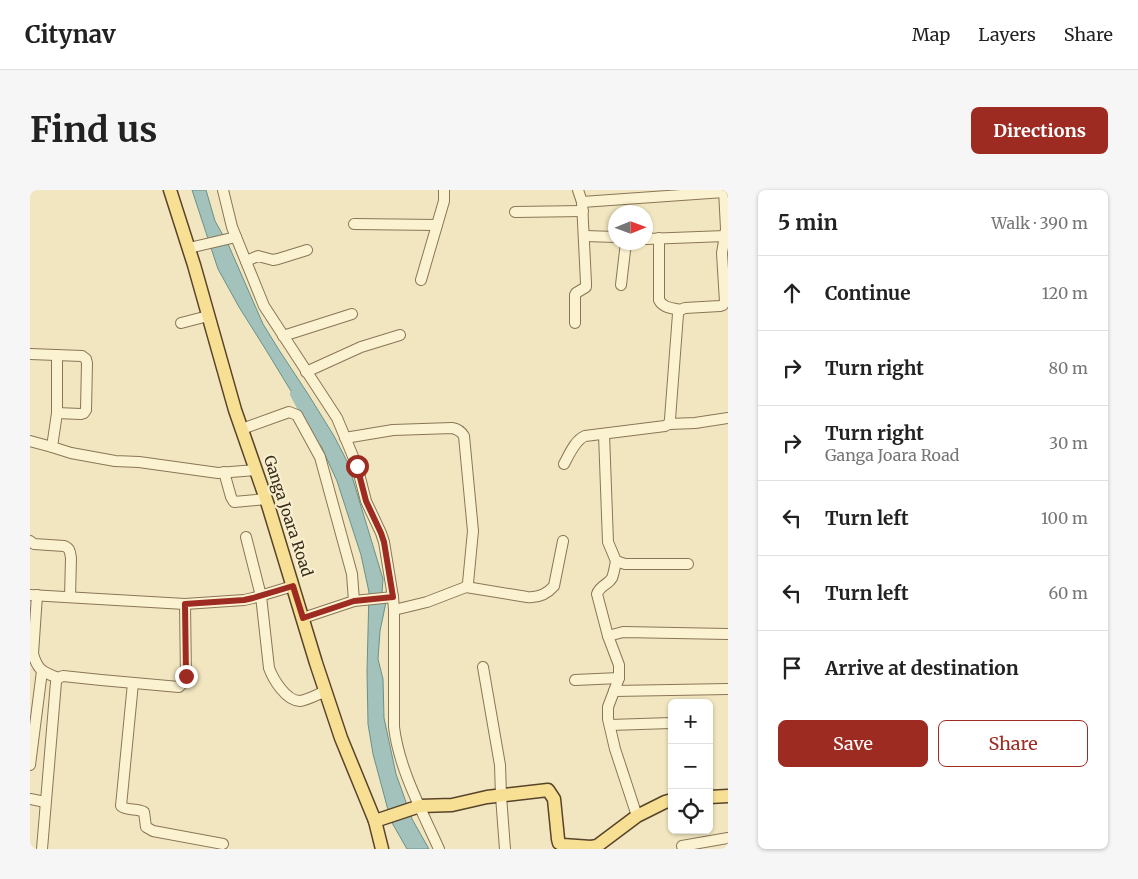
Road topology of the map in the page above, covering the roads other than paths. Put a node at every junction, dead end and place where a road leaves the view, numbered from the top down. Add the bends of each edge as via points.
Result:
1 (170, 190) edge
2 (223, 190) edge
3 (444, 190) edge
4 (578, 190) edge
5 (725, 195) edge
6 (582, 206) junction
7 (515, 212) dead end
8 (354, 224) dead end
9 (437, 225) junction
10 (726, 231) edge
11 (584, 236) junction
12 (236, 237) junction
13 (608, 237) edge
14 (653, 238) edge
15 (658, 238) junction
16 (189, 248) junction
17 (307, 250) dead end
18 (625, 250) edge
19 (246, 261) junction
20 (421, 280) dead end
21 (621, 285) dead end
22 (726, 297) edge
23 (680, 310) junction
24 (352, 314) dead end
25 (208, 316) junction
26 (181, 323) dead end
27 (575, 323) dead end
28 (400, 335) dead end
29 (283, 336) junction
30 (30, 354) edge
31 (57, 356) junction
32 (306, 372) junction
33 (57, 413) junction
34 (728, 418) edge
35 (669, 424) junction
36 (242, 429) junction
37 (604, 434) junction
38 (346, 438) junction
39 (30, 441) edge
40 (52, 447) junction
41 (564, 464) dead end
42 (256, 470) junction
43 (224, 472) junction
44 (266, 499) junction
45 (246, 537) dead end
46 (563, 541) dead end
47 (30, 542) edge
48 (616, 561) junction
49 (688, 564) dead end
50 (293, 586) junction
51 (466, 587) junction
52 (34, 595) edge
53 (70, 596) junction
54 (261, 596) junction
55 (393, 597) junction
56 (354, 601) junction
57 (185, 604) junction
58 (394, 610) junction
59 (303, 618) junction
60 (728, 634) edge
61 (608, 636) junction
62 (483, 667) dead end
63 (42, 671) junction
64 (58, 678) junction
65 (619, 678) junction
66 (575, 680) dead end
67 (133, 683) junction
68 (728, 689) edge
69 (326, 691) junction
70 (614, 691) junction
71 (668, 723) edge
72 (610, 726) junction
73 (30, 765) edge
74 (501, 796) junction
75 (728, 796) edge
76 (713, 797) edge
77 (30, 799) edge
78 (668, 801) edge
79 (45, 802) junction
80 (416, 807) junction
81 (637, 816) junction
82 (380, 819) junction
83 (728, 838) edge
84 (223, 844) dead end
85 (682, 846) dead end
86 (562, 847) edge
87 (42, 849) edge
88 (382, 849) edge
89 (439, 849) edge
90 (506, 849) edge

1 - 16 main road, Ganga Joara Road
2 - 12 street
3 - 9 street
4 - 6 street
5 - 6 street
5 - 10 street
6 - 7 street
6 - 11 street
8 - 9 street
9 - 20 street
10 - 15 street
10 - 22 street via 722,253
11 - 13 street
11 - 27 street via 586,287 575,295
12 - 16 street
12 - 19 street
14 - 15 street
15 - 23 street via 659,300 666,307
16 - 25 main road, Ganga Joara Road
17 - 19 street via 274,260 258,256
18 - 21 street
19 - 29 street via 264,306
22 - 23 street via 723,306
23 - 35 street
24 - 29 street
25 - 26 street
25 - 36 main road, Ganga Joara Road
28 - 32 street via 361,347
29 - 32 street
30 - 31 street
31 - 33 street
31 - 33 street via 82,356 87,363 86,410 81,414
32 - 38 street via 337,418
33 - 40 street
34 - 35 street via 695,424
35 - 37 street
36 - 42 main road, Ganga Joara Road
36 - 56 street via 289,412 298,415 320,457 352,574
37 - 41 street via 580,438
37 - 48 street via 608,542
38 - 51 street via 400,429 452,428 462,432 466,442 473,531
38 - 55 street via 366,501 381,533
39 - 40 street
40 - 43 street via 71,454 114,461
42 - 43 street
42 - 44 main road, Ganga Joara Road
43 - 44 street via 234,502
44 - 50 main road, Ganga Joara Road
45 - 54 street
46 - 51 street via 554,586 539,596
47 - 53 street via 68,548 71,558
48 - 49 street via 624,564
48 - 61 street via 612,579 597,594
50 - 54 street
50 - 59 main road, Ganga Joara Road
51 - 58 street
52 - 53 street
52 - 63 street via 33,654
53 - 57 street
54 - 57 street
54 - 69 street via 269,668 286,696 300,700
55 - 56 street
55 - 58 street
56 - 59 street
57 - 67 street via 184,682 179,687
58 - 80 street via 395,734
59 - 69 main road, Ganga Joara Road
60 - 61 street via 624,632
61 - 65 street via 620,665
62 - 74 street via 499,758
63 - 64 street
63 - 73 street
64 - 67 street
64 - 79 street via 54,688
65 - 66 street
65 - 70 street
67 - 84 street via 121,806 144,812 146,827 153,831
68 - 70 street
69 - 82 main road, Ganga Joara Road via 341,738
70 - 72 street via 608,707
71 - 72 street
72 - 81 street
74 - 80 main road via 452,805
74 - 86 main road via 548,790 552,793
74 - 90 street
75 - 76 main road
77 - 79 street
78 - 81 main road
79 - 87 street
80 - 82 main road
80 - 89 street
81 - 86 main road via 597,846
82 - 88 main road, Ganga Joara Road
83 - 85 street

